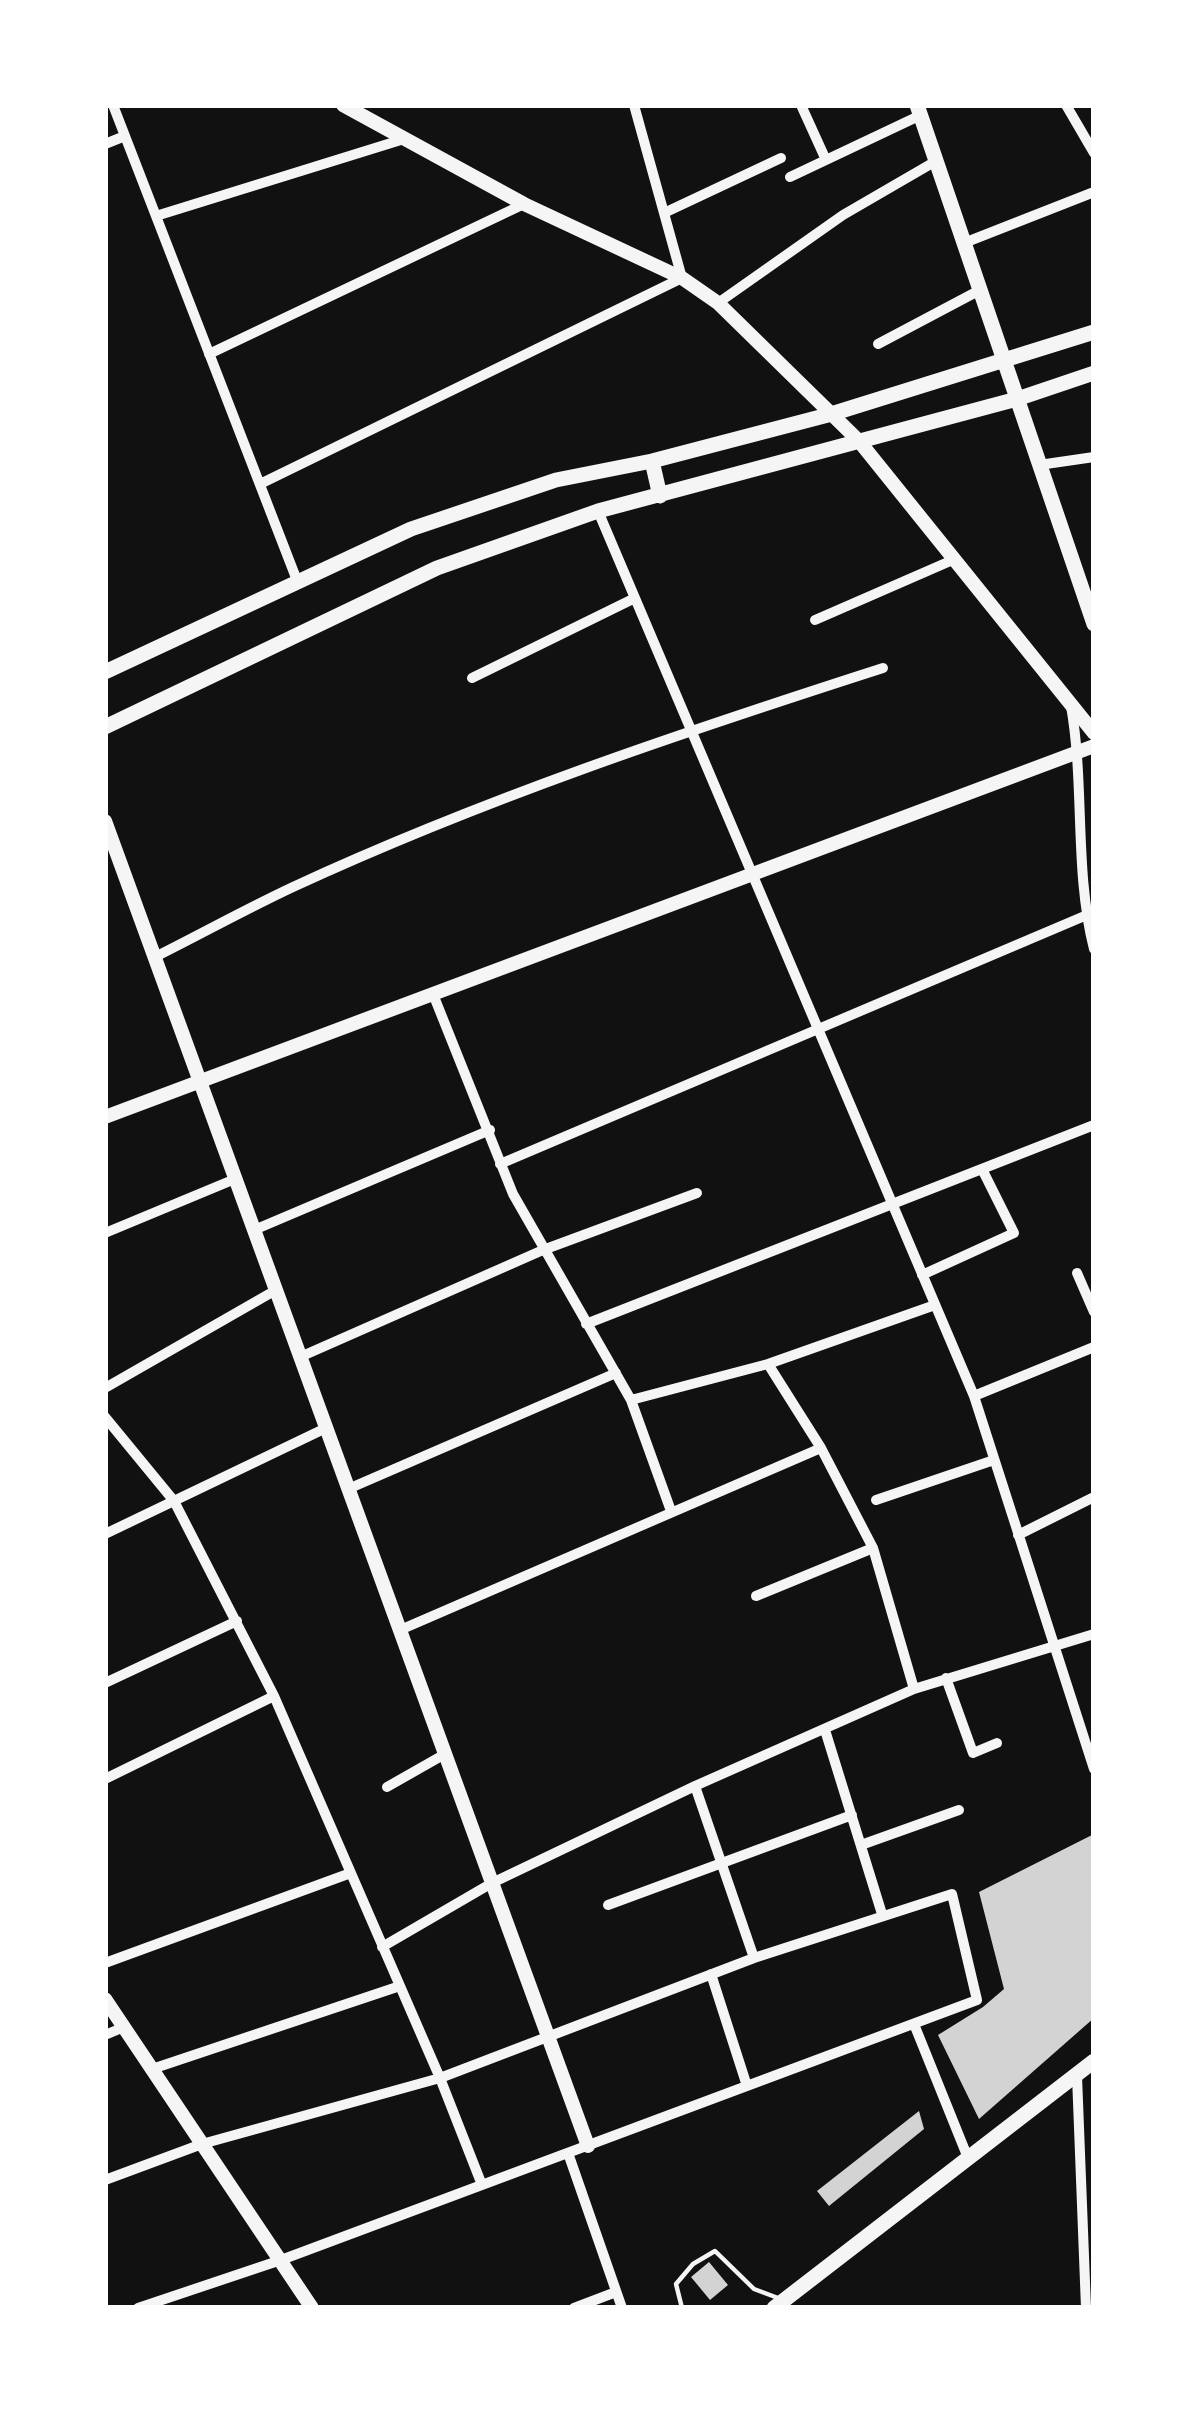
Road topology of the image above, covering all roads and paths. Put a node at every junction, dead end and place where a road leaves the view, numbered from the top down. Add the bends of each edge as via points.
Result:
1 (113, 105) edge
2 (343, 105) edge
3 (634, 105) edge
4 (802, 105) edge
5 (1066, 105) edge
6 (919, 110) edge
7 (125, 136) junction
8 (404, 139) junction
9 (105, 144) edge
10 (1094, 153) edge
11 (781, 158) dead end
12 (826, 160) junction
13 (936, 161) junction
14 (790, 177) dead end
15 (1094, 192) edge
16 (524, 204) junction
17 (664, 213) junction
18 (156, 216) junction
19 (964, 243) junction
20 (682, 278) junction
21 (980, 290) junction
22 (718, 303) junction
23 (1094, 332) edge
24 (878, 344) dead end
25 (209, 354) junction
26 (1004, 360) junction
27 (1094, 373) edge
28 (1017, 399) junction
29 (828, 415) junction
30 (859, 441) junction
31 (1094, 458) edge
32 (652, 461) junction
33 (1039, 465) junction
34 (260, 484) junction
35 (660, 496) junction
36 (598, 511) junction
37 (955, 560) junction
38 (298, 584) junction
39 (1088, 589) edge
40 (635, 598) junction
41 (815, 620) dead end
42 (1094, 624) edge
43 (883, 668) dead end
44 (105, 672) edge
45 (472, 678) dead end
46 (1070, 703) junction
47 (105, 727) edge
48 (691, 730) junction
49 (1094, 733) edge
50 (1086, 748) edge
51 (105, 821) edge
52 (752, 874) junction
53 (1090, 914) edge
54 (1094, 949) edge
55 (155, 957) junction
56 (433, 994) junction
57 (818, 1029) junction
58 (200, 1081) junction
59 (105, 1117) edge
60 (1094, 1125) edge
61 (490, 1130) junction
62 (500, 1164) junction
63 (982, 1169) junction
64 (236, 1179) junction
65 (697, 1192) dead end
66 (892, 1203) junction
67 (254, 1230) junction
68 (105, 1233) edge
69 (543, 1250) junction
70 (1077, 1273) dead end
71 (922, 1275) junction
72 (276, 1290) junction
73 (935, 1305) junction
74 (1094, 1312) edge
75 (586, 1324) junction
76 (1094, 1347) edge
77 (300, 1357) junction
78 (767, 1364) junction
79 (616, 1373) junction
80 (105, 1388) edge
81 (974, 1396) junction
82 (631, 1400) junction
83 (105, 1417) edge
84 (326, 1428) junction
85 (821, 1448) junction
86 (994, 1460) junction
87 (348, 1489) junction
88 (1094, 1497) edge
89 (876, 1500) dead end
90 (174, 1501) junction
91 (671, 1511) junction
92 (105, 1534) edge
93 (1018, 1534) junction
94 (873, 1548) junction
95 (756, 1596) dead end
96 (237, 1621) junction
97 (400, 1630) junction
98 (1094, 1634) edge
99 (1054, 1645) junction
100 (946, 1678) junction
101 (105, 1683) edge
102 (914, 1689) junction
103 (274, 1696) junction
104 (825, 1730) junction
105 (998, 1743) dead end
106 (445, 1754) junction
107 (1094, 1769) edge
108 (105, 1779) edge
109 (695, 1786) junction
110 (387, 1787) dead end
111 (959, 1810) dead end
112 (851, 1815) junction
113 (861, 1845) junction
114 (722, 1863) junction
115 (348, 1874) junction
116 (492, 1883) junction
117 (608, 1905) dead end
118 (882, 1914) junction
119 (382, 1947) junction
120 (754, 1958) junction
121 (105, 1964) edge
122 (711, 1973) junction
123 (400, 1986) junction
124 (105, 1999) edge
125 (914, 2024) junction
126 (124, 2027) junction
127 (105, 2035) edge
128 (547, 2035) junction
129 (1094, 2062) edge
130 (152, 2069) junction
131 (1077, 2075) junction
132 (440, 2078) junction
133 (747, 2086) junction
134 (202, 2144) junction
135 (588, 2146) junction
136 (568, 2153) junction
137 (968, 2158) junction
138 (1088, 2178) edge
139 (105, 2180) edge
140 (482, 2185) junction
141 (1089, 2258) edge
142 (280, 2260) junction
143 (616, 2292) junction
144 (779, 2304) edge
145 (138, 2308) edge
146 (312, 2308) edge
147 (574, 2308) edge
148 (622, 2308) edge
149 (682, 2308) edge
150 (1086, 2308) edge

1 - 7 street
2 - 8 street
3 - 17 street
4 - 12 street
5 - 10 street
6 - 12 street
6 - 13 main road
7 - 9 street
7 - 18 street
8 - 16 street
8 - 18 street
11 - 17 street
12 - 14 street
13 - 19 main road
13 - 22 street via 842,215
15 - 19 street
16 - 20 street
16 - 25 street
17 - 20 street
18 - 25 street
19 - 21 main road
20 - 22 street
20 - 34 street
21 - 24 street
21 - 26 main road
22 - 29 street
23 - 26 main road
25 - 34 street
26 - 28 main road
26 - 29 main road
27 - 28 main road
28 - 30 main road
28 - 33 main road
29 - 30 street
29 - 32 main road
30 - 35 main road
30 - 37 street
31 - 33 street
32 - 35 main road
32 - 38 main road via 556,480 411,529
33 - 39 main road
34 - 38 street
35 - 36 main road
36 - 40 street
36 - 47 main road via 437,568
37 - 41 street
37 - 46 street
38 - 44 main road
39 - 42 main road
40 - 45 street
40 - 48 street
43 - 48 street
46 - 49 street
46 - 50 street
48 - 52 street
48 - 55 street via 293,887
50 - 52 street
50 - 53 street
51 - 55 street
52 - 56 street
52 - 57 street
53 - 54 street
53 - 57 street
55 - 58 street
56 - 58 street
56 - 61 street
57 - 62 street
57 - 66 street
58 - 59 street
58 - 64 street
60 - 63 street
61 - 62 street
61 - 67 street
62 - 69 street
63 - 66 street
63 - 71 street via 1014,1233
64 - 67 street
64 - 68 street
65 - 69 street
66 - 71 street
66 - 75 street
67 - 72 street
69 - 75 street
69 - 77 street
70 - 74 street
71 - 73 street
72 - 77 street
72 - 80 street
73 - 78 street
73 - 81 street
75 - 79 street
76 - 81 street
77 - 84 street
78 - 82 street
78 - 85 street
79 - 82 street
79 - 87 street
81 - 86 street
82 - 91 street
83 - 90 street
84 - 87 street
84 - 90 street
85 - 91 street
85 - 94 street
86 - 89 street
86 - 93 street
87 - 97 street
88 - 93 street
90 - 92 street
90 - 96 street
91 - 97 street
93 - 99 street
94 - 95 street
94 - 102 street
96 - 101 street
96 - 103 street
97 - 106 street
98 - 99 street
99 - 100 street
99 - 107 street
100 - 102 street
100 - 105 street via 973,1753
102 - 104 street
103 - 108 street
103 - 115 street
104 - 109 street
104 - 112 street
106 - 110 street
106 - 116 street
109 - 114 street
109 - 116 street
111 - 113 street
112 - 113 street
112 - 114 street
113 - 118 street
114 - 117 street
114 - 120 street
115 - 119 street
115 - 121 street
116 - 119 street
116 - 128 street
118 - 120 street
118 - 125 street via 952,1894 977,2000
119 - 123 street
120 - 122 street
122 - 128 street
122 - 133 street
123 - 130 street
123 - 132 street
124 - 126 street
125 - 133 street
125 - 137 street
126 - 127 street
126 - 130 street
128 - 132 street
128 - 135 street
129 - 131 main road
130 - 134 street
131 - 137 main road
131 - 138 street
132 - 134 street
132 - 140 street
133 - 135 street
134 - 139 street
134 - 142 street
135 - 136 street
136 - 140 street
136 - 143 street
137 - 144 main road
138 - 141 street
140 - 142 street
141 - 150 street
142 - 145 street
142 - 146 street
143 - 147 street
143 - 148 street
144 - 149 lane via 715,2251 676,2284

